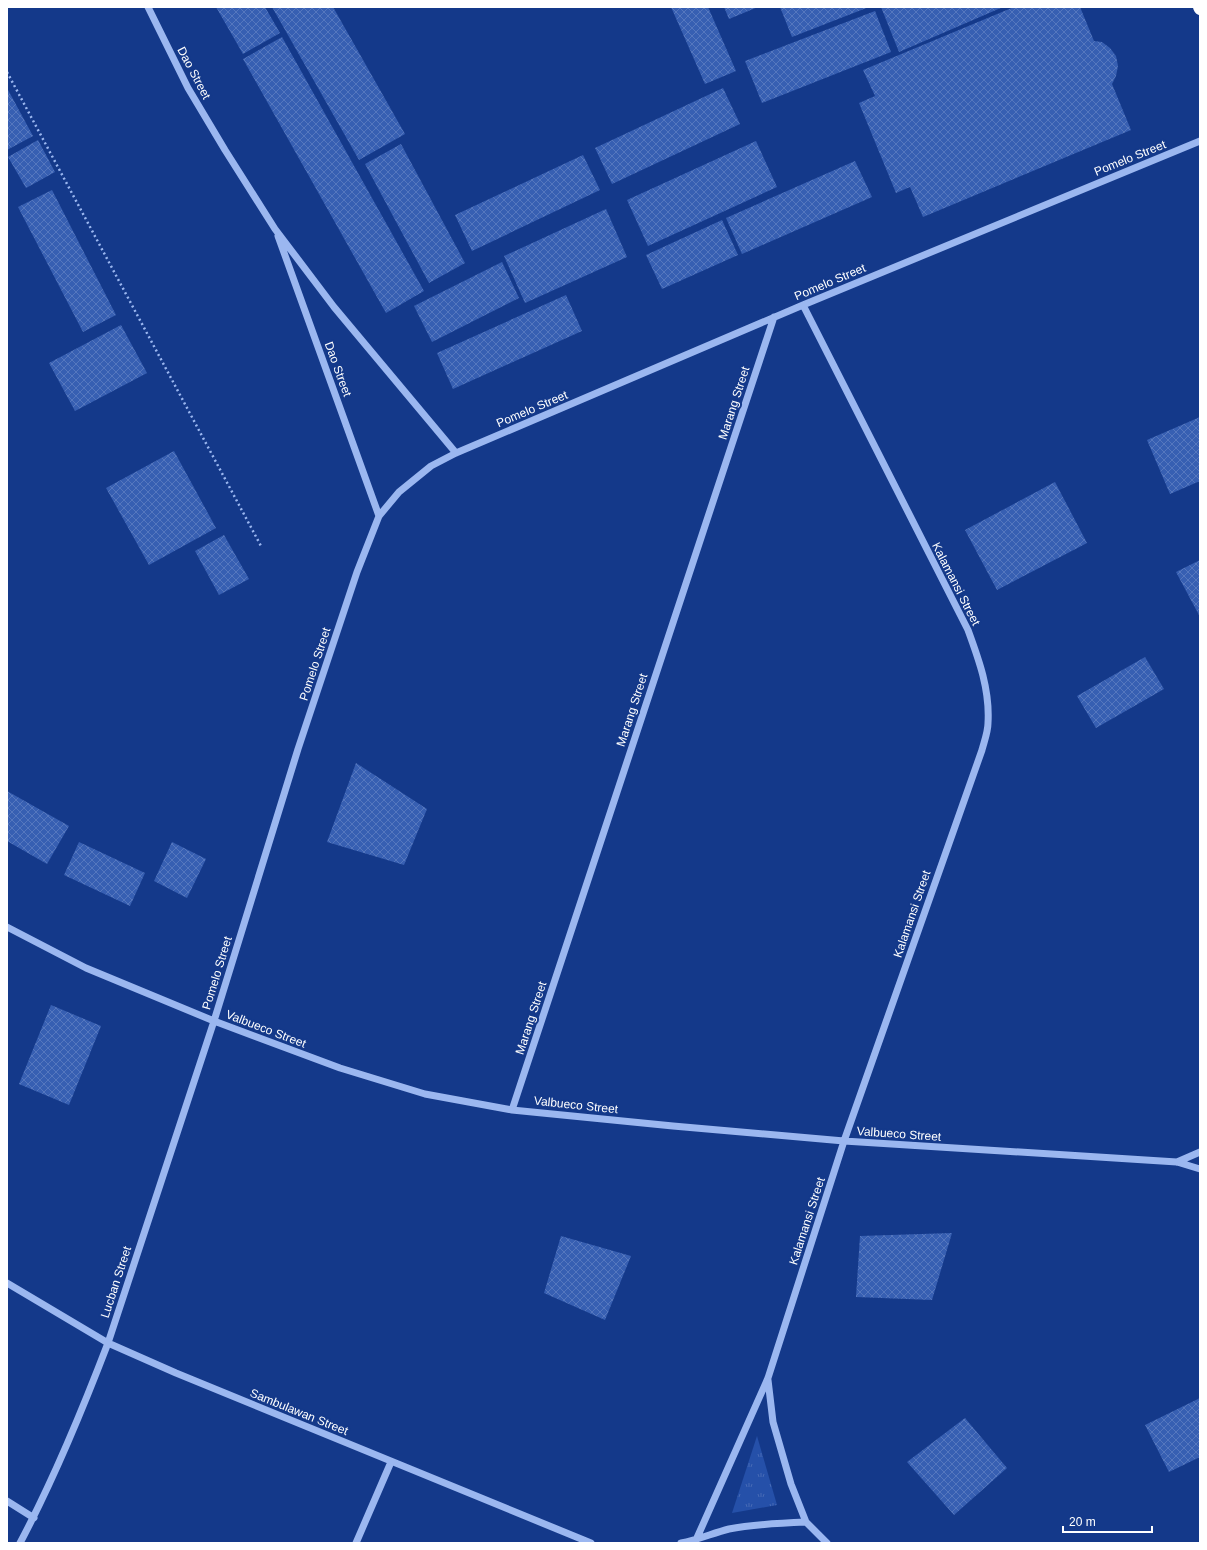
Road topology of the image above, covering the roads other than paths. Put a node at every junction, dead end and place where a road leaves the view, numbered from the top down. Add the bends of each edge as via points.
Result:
1 (148, 7) edge
2 (1200, 141) edge
3 (275, 229) junction
4 (803, 305) junction
5 (774, 318) junction
6 (456, 453) junction
7 (379, 516) junction
8 (7, 927) edge
9 (214, 1022) junction
10 (512, 1110) junction
11 (844, 1141) junction
12 (1200, 1152) edge
13 (1176, 1162) junction
14 (1200, 1169) edge
15 (7, 1283) edge
16 (108, 1343) junction
17 (768, 1378) junction
18 (391, 1462) junction
19 (7, 1501) edge
20 (34, 1518) junction
21 (806, 1522) junction
22 (695, 1542) edge
23 (20, 1543) edge
24 (356, 1543) edge
25 (592, 1543) edge
26 (681, 1543) edge
27 (827, 1543) edge

1 - 3 street, Dao Street via 188,88
2 - 4 street, Pomelo Street
3 - 6 street, Dao Street via 334,306
3 - 7 street, Dao Street
4 - 5 street, Pomelo Street
4 - 11 street, Kalamansi Street via 968,630 982,668 988,695 988,724 982,750
5 - 6 street, Pomelo Street
5 - 10 street, Marang Street
6 - 7 street, Pomelo Street via 431,466 399,492
7 - 9 street, Pomelo Street via 357,572 298,749
8 - 9 street, Valbueco Street via 86,968
9 - 10 street, Valbueco Street via 340,1068 425,1094
9 - 16 street, Lucban Street
10 - 11 street, Valbueco Street
11 - 13 street, Valbueco Street
11 - 17 street, Kalamansi Street
12 - 13 street, Valbueco Street
13 - 14 street, Valbueco Street
15 - 16 street, Sambulawan Street
16 - 18 street, Sambulawan Street
16 - 20 street, Lucban Street
17 - 21 street via 780,1450 790,1484
17 - 22 street, Kalamansi Street
18 - 24 street
18 - 25 street, Sambulawan Street
19 - 20 street
20 - 23 street, Lucban Street
21 - 22 street via 752,1525 728,1530
21 - 27 street
22 - 26 street

